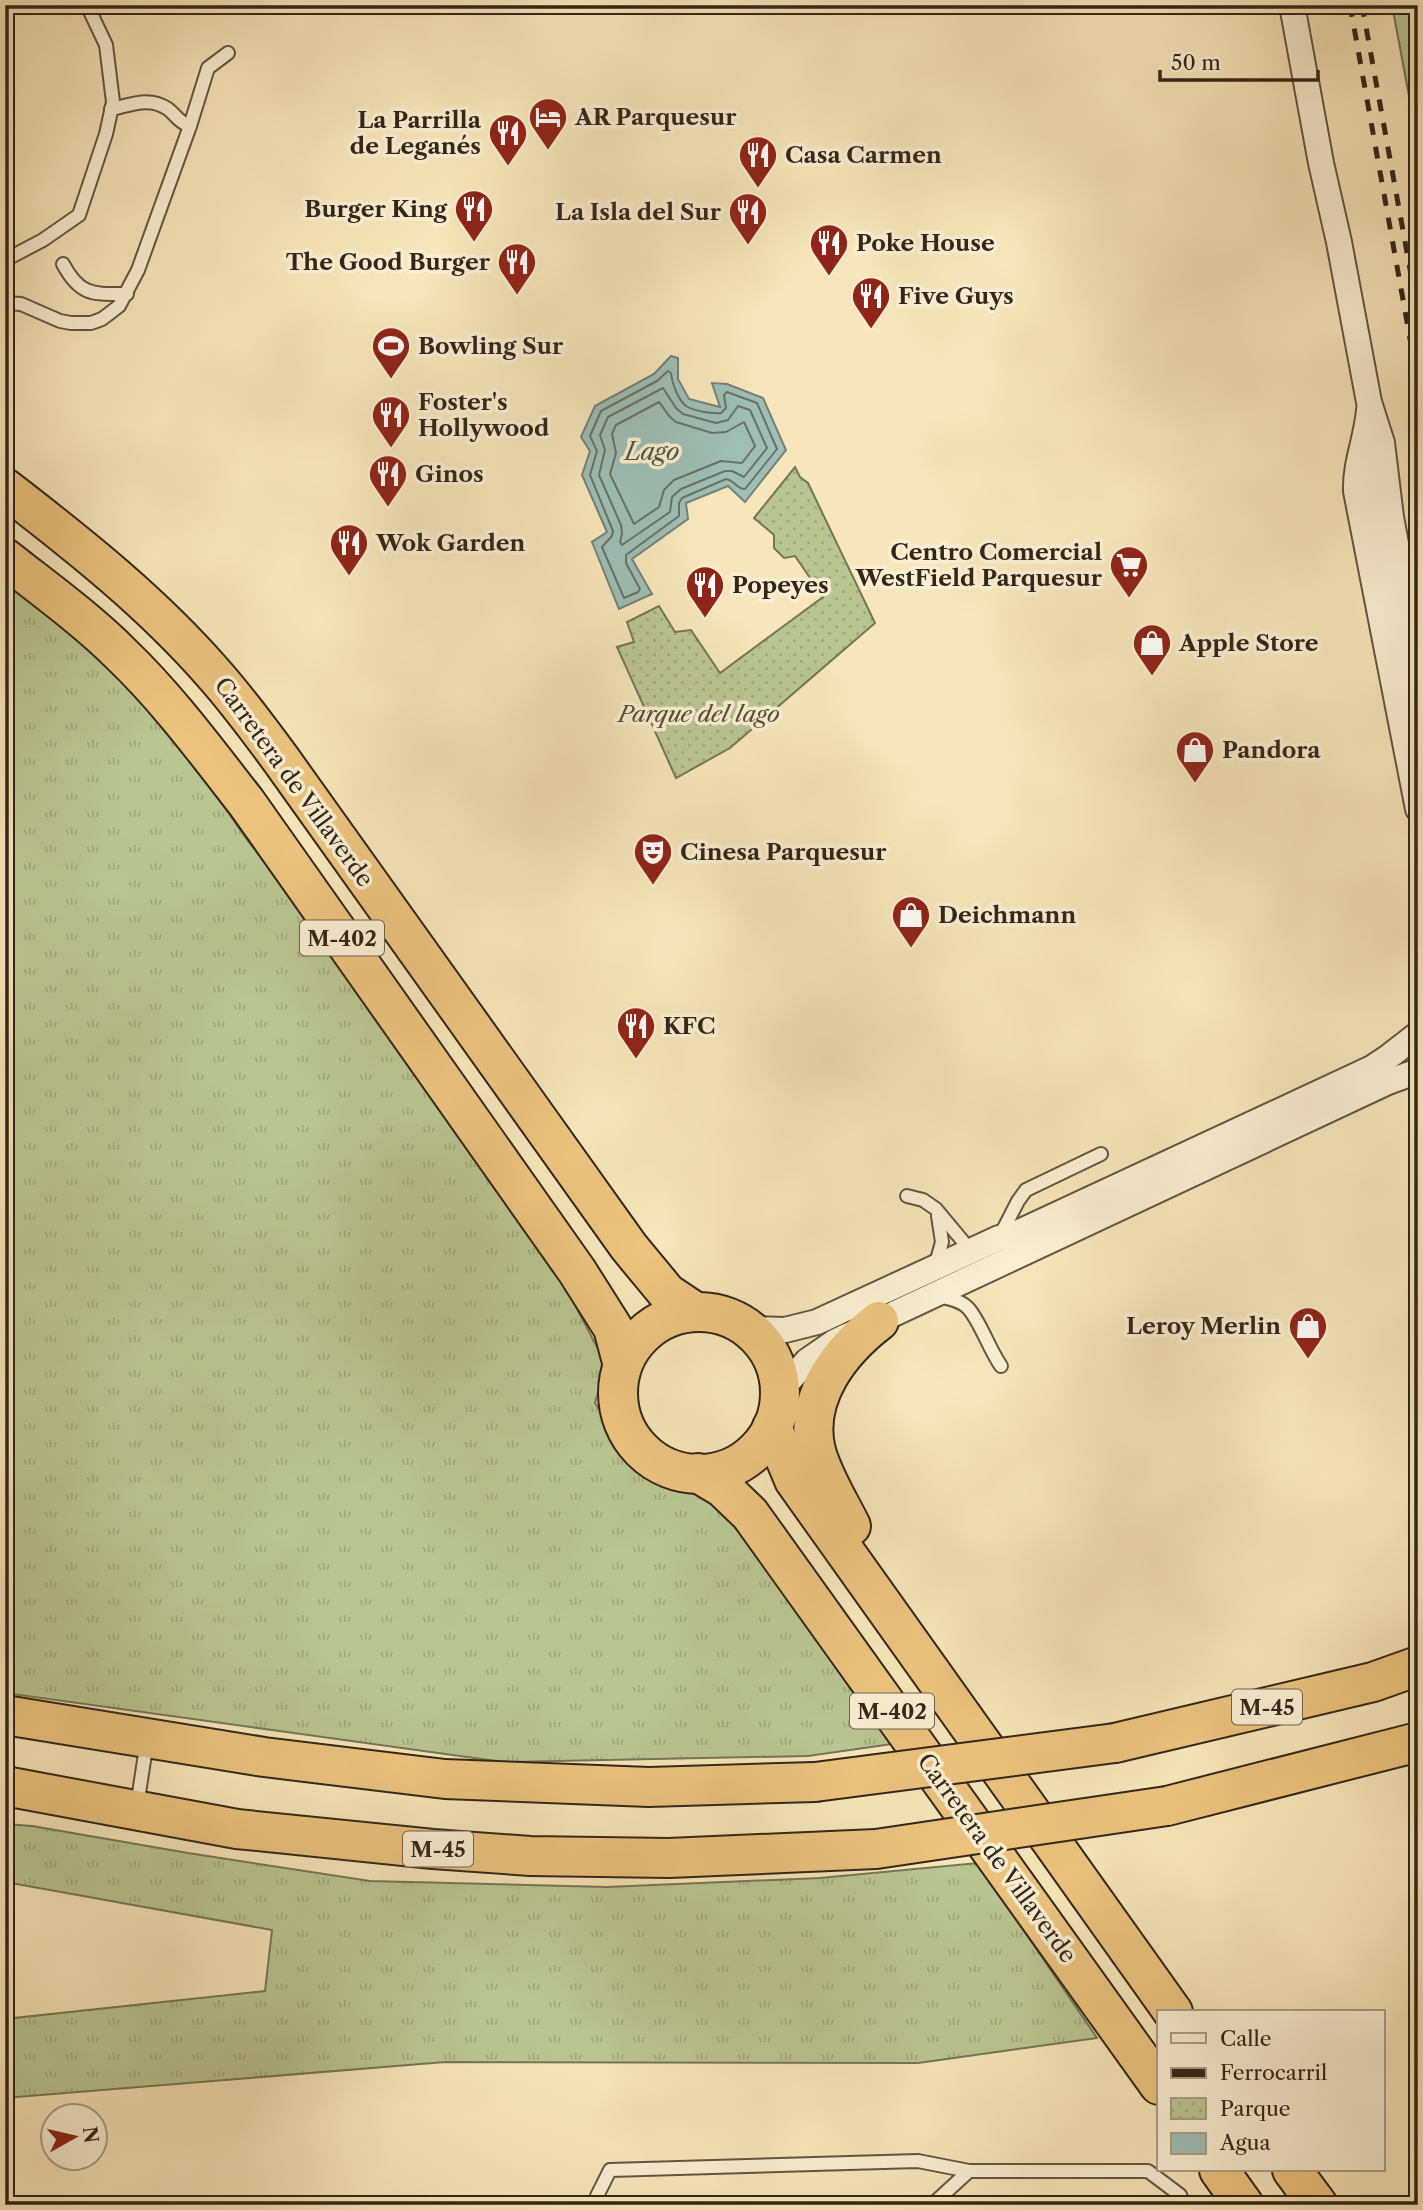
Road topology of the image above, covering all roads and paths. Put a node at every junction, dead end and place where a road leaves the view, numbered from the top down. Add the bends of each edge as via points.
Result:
1 (87, 5) edge
2 (1292, 5) edge
3 (228, 53) dead end
4 (111, 109) junction
5 (190, 126) junction
6 (5, 260) edge
7 (63, 264) dead end
8 (127, 294) junction
9 (5, 303) edge
10 (1369, 402) junction
11 (1382, 443) junction
12 (5, 488) edge
13 (5, 558) edge
14 (1418, 661) edge
15 (1418, 739) edge
16 (1418, 809) edge
17 (1418, 1034) edge
18 (1418, 1071) edge
19 (1101, 1154) dead end
20 (906, 1196) dead end
21 (936, 1209) junction
22 (999, 1238) junction
23 (971, 1251) junction
24 (934, 1269) junction
25 (934, 1295) junction
26 (694, 1311) junction
27 (879, 1321) junction
28 (749, 1329) junction
29 (622, 1362) junction
30 (1001, 1366) dead end
31 (775, 1410) junction
32 (698, 1474) junction
33 (899, 1629) junction
34 (1418, 1666) edge
35 (5, 1715) edge
36 (147, 1738) junction
37 (1418, 1742) edge
38 (5, 1786) edge
39 (137, 1810) junction
40 (5, 1812) edge
41 (237, 1829) junction
42 (1172, 2010) edge
43 (1157, 2082) edge
44 (970, 2171) junction
45 (1212, 2172) edge
46 (1282, 2172) edge
47 (1293, 2172) edge
48 (1227, 2189) edge
49 (602, 2205) edge
50 (932, 2205) edge
51 (1184, 2205) edge
52 (1303, 2205) edge
53 (1318, 2205) edge

1 - 4 lane via 106,44
2 - 10 street
3 - 5 lane via 208,68
4 - 5 lane via 149,102 168,109 180,123
4 - 6 lane via 79,215
5 - 8 lane
7 - 8 lane via 73,283 95,294
8 - 9 lane via 102,319 81,324
10 - 11 street
10 - 16 street via 1356,491
11 - 14 street
11 - 15 lane via 1371,486 1395,643
12 - 26 highway, Carretera de Villaverde / M-402 via 136,595 230,692 628,1247 662,1288
13 - 29 highway, M-402 via 122,654 214,760 584,1281 613,1328
17 - 22 street via 1372,1068
18 - 25 street
19 - 22 lane via 1026,1190
20 - 21 lane
21 - 23 lane
21 - 24 lane via 942,1242
22 - 23 street
23 - 24 street
24 - 28 street via 817,1322 785,1330
25 - 27 street
25 - 30 lane via 968,1308
26 - 28 highway, M-402 via 718,1314
26 - 29 highway via 646,1331
27 - 31 street via 826,1346 807,1361
27 - 33 highway via 831,1371 816,1409 814,1433 826,1476
28 - 31 highway, M-402 via 774,1363
29 - 32 highway, M-402 via 618,1398 631,1437 661,1465
31 - 32 highway via 761,1443 744,1460
31 - 33 highway, M-402 via 782,1455 794,1480
32 - 43 highway, Carretera de Villaverde / M-402 via 732,1495 758,1525
33 - 42 highway, M-402
34 - 36 highway, M-45, bridge via 1373,1682 1115,1743 815,1782 649,1787 446,1779
35 - 36 highway, M-45
36 - 39 lane
37 - 41 highway, M-45, bridge via 1167,1806 876,1849 669,1858 530,1856
38 - 39 highway, M-45
39 - 41 highway, M-45
40 - 41 highway
44 - 49 lane via 919,2161 610,2171 597,2196
44 - 50 lane
44 - 51 lane via 1147,2171 1180,2195
45 - 48 lane
46 - 52 highway
47 - 53 highway

